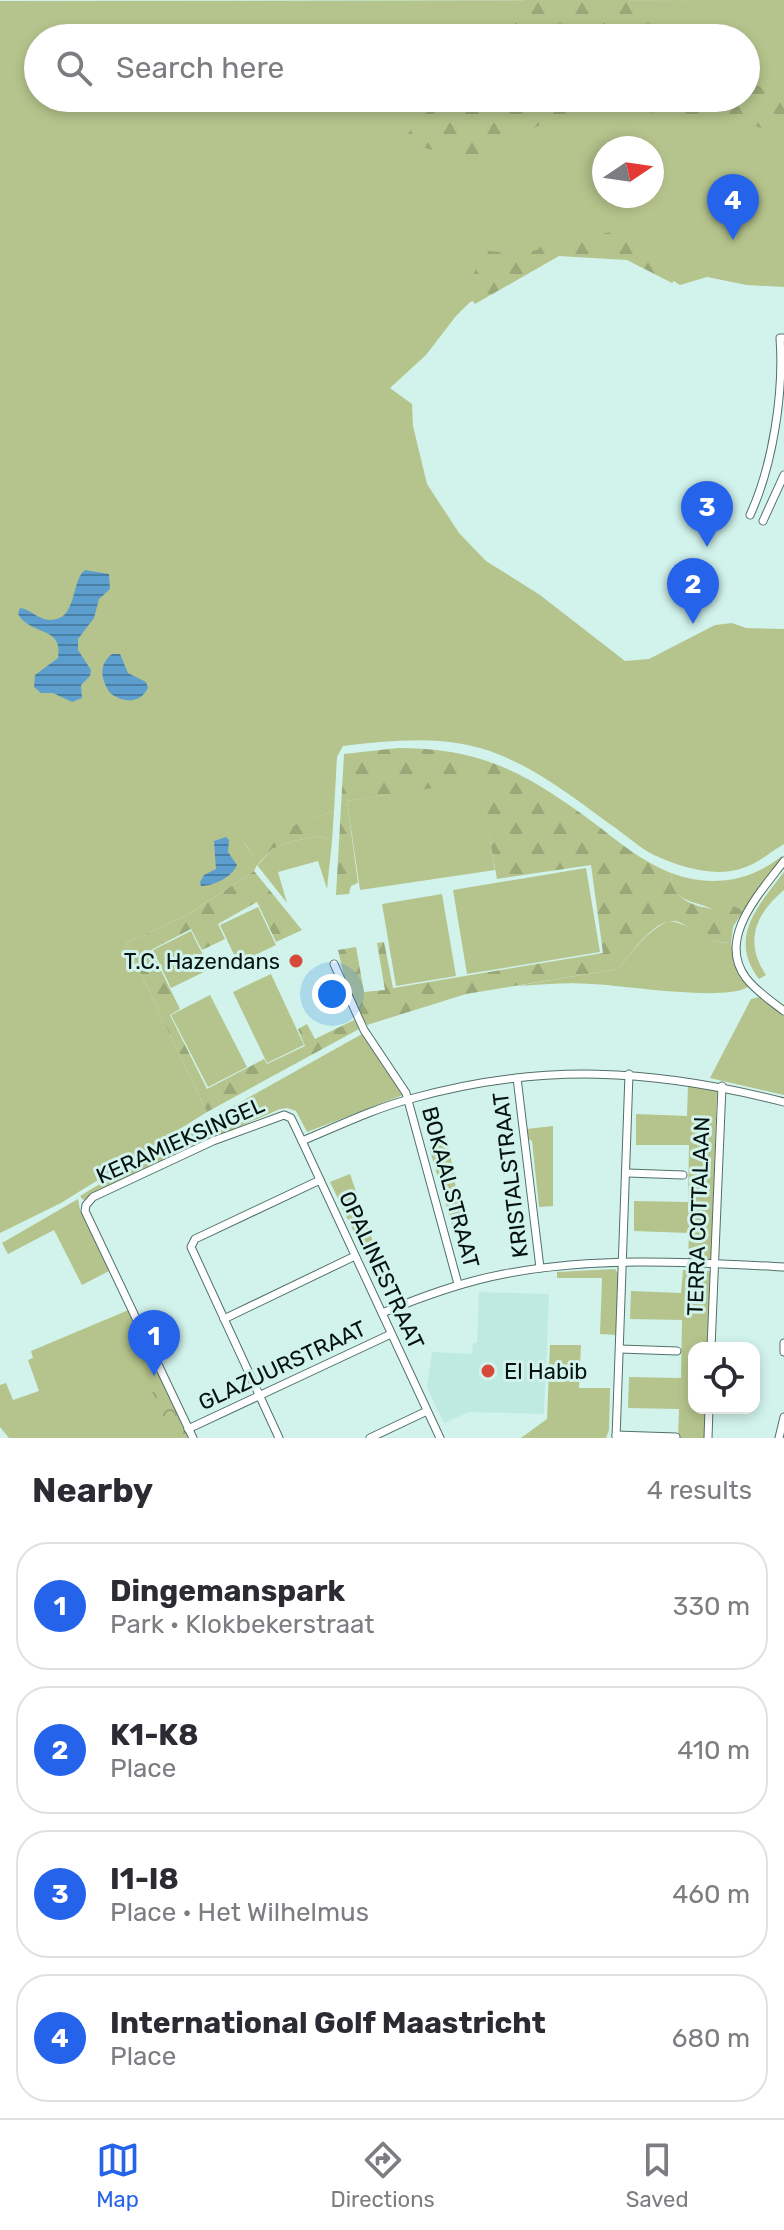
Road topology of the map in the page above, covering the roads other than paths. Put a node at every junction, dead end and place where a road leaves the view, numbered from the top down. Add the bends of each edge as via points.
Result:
1 (784, 338) edge
2 (784, 475) edge
3 (750, 515) dead end
4 (763, 521) dead end
5 (784, 861) edge
6 (334, 964) dead end
7 (784, 1011) edge
8 (629, 1074) junction
9 (517, 1078) junction
10 (722, 1086) junction
11 (407, 1096) junction
12 (784, 1102) edge
13 (291, 1118) joint
14 (302, 1141) junction
15 (628, 1173) junction
16 (683, 1175) dead end
17 (320, 1180) junction
18 (355, 1256) junction
19 (624, 1262) junction
20 (714, 1265) junction
21 (784, 1267) edge
22 (540, 1268) junction
23 (458, 1284) junction
24 (382, 1313) junction
25 (224, 1319) junction
26 (391, 1334) junction
27 (711, 1342) edge
28 (784, 1343) edge
29 (620, 1349) junction
30 (677, 1351) dead end
31 (784, 1352) edge
32 (259, 1395) junction
33 (427, 1411) junction
34 (709, 1414) edge
35 (784, 1417) edge
36 (188, 1429) junction
37 (616, 1437) edge
38 (676, 1437) edge
39 (193, 1438) edge
40 (279, 1438) edge
41 (370, 1438) edge
42 (440, 1438) edge
43 (708, 1438) edge
44 (779, 1438) edge

1 - 3 street via 773,443
2 - 4 street
5 - 7 street via 744,919 736,946 746,977
6 - 11 street, BOKAALSTRAAT via 364,1030
8 - 9 street
8 - 10 street
8 - 15 street
9 - 11 street
9 - 22 street, KRISTALSTRAAT
10 - 12 street
10 - 20 street, TERRA COTTALAAN
11 - 14 street
11 - 23 street, BOKAALSTRAAT
13 - 14 street, OPALINESTRAAT
13 - 36 street, KERAMIEKSINGEL via 281,1115 213,1141 86,1205
14 - 17 street, OPALINESTRAAT
15 - 16 street
15 - 19 street
17 - 18 street, OPALINESTRAAT
17 - 25 street via 191,1242
18 - 24 street, OPALINESTRAAT
18 - 25 street
19 - 20 street
19 - 22 street
19 - 29 street
20 - 21 street
20 - 27 street, TERRA COTTALAAN
22 - 23 street
23 - 24 street
24 - 26 street, OPALINESTRAAT
25 - 32 street
26 - 32 street, GLAZUURSTRAAT
26 - 33 street, OPALINESTRAAT
28 - 31 street
29 - 30 street
29 - 37 street
32 - 36 street, GLAZUURSTRAAT
32 - 40 street
33 - 41 street
33 - 42 street, OPALINESTRAAT
34 - 43 street
35 - 44 street
36 - 39 street
37 - 38 street

